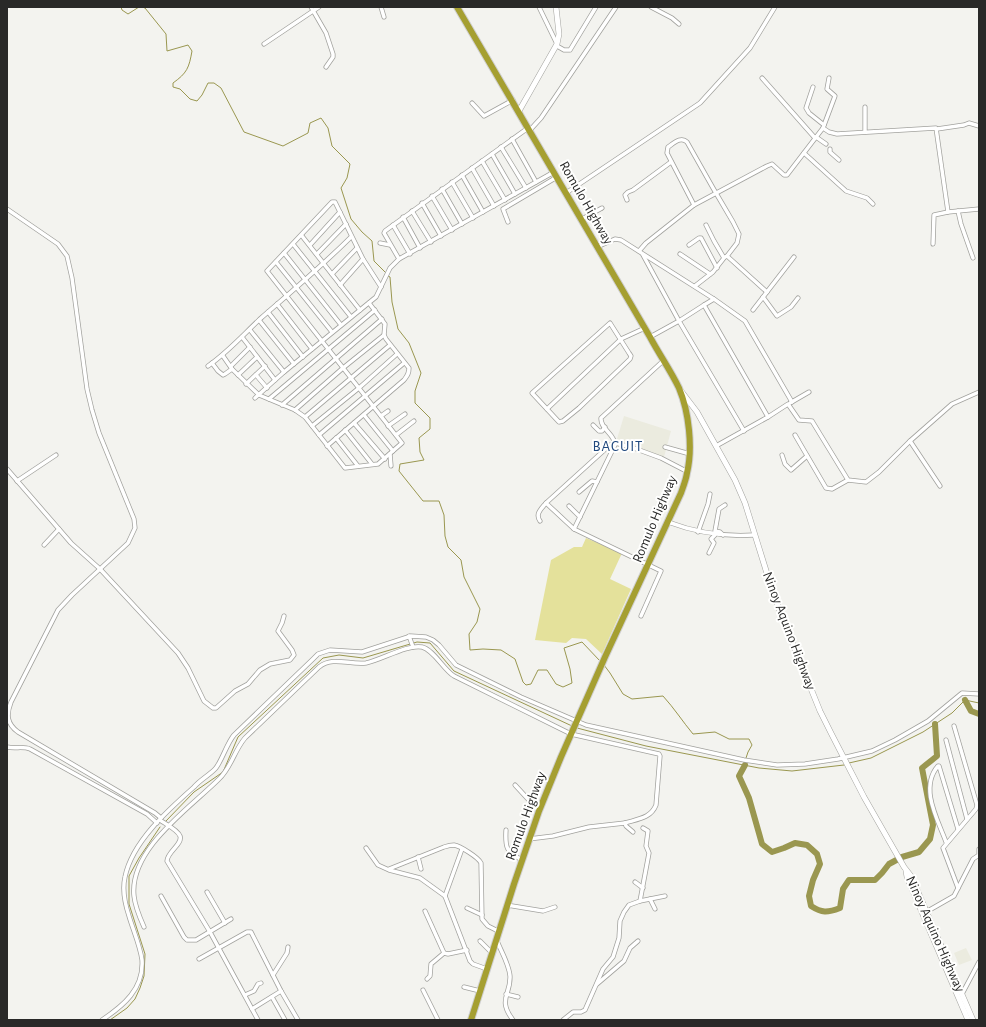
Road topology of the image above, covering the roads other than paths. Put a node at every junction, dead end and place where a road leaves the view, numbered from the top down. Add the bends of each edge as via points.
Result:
1 (319, 7) edge
2 (381, 7) edge
3 (457, 7) edge
4 (539, 7) edge
5 (556, 7) edge
6 (596, 7) edge
7 (616, 7) edge
8 (651, 7) edge
9 (775, 7) edge
10 (312, 9) edge
11 (384, 17) dead end
12 (679, 24) dead end
13 (264, 44) dead end
14 (557, 45) junction
15 (326, 67) dead end
16 (762, 78) dead end
17 (829, 78) dead end
18 (812, 87) dead end
19 (512, 100) junction
20 (472, 103) dead end
21 (865, 107) dead end
22 (519, 112) junction
23 (823, 126) junction
24 (979, 126) edge
25 (529, 129) junction
26 (937, 129) junction
27 (865, 132) junction
28 (815, 138) junction
29 (512, 139) junction
30 (826, 144) dead end
31 (501, 147) junction
32 (830, 149) dead end
33 (804, 153) junction
34 (492, 154) junction
35 (839, 160) dead end
36 (482, 161) junction
37 (671, 162) junction
38 (472, 168) junction
39 (555, 174) junction
40 (462, 175) junction
41 (452, 182) junction
42 (536, 182) junction
43 (526, 188) junction
44 (442, 189) junction
45 (566, 193) junction
46 (716, 193) junction
47 (515, 194) junction
48 (432, 196) junction
49 (505, 200) junction
50 (627, 200) dead end
51 (422, 203) junction
52 (873, 204) dead end
53 (694, 205) junction
54 (494, 206) junction
55 (602, 208) dead end
56 (7, 209) edge
57 (979, 210) edge
58 (412, 211) junction
59 (958, 211) junction
60 (340, 212) junction
61 (483, 212) junction
62 (948, 212) junction
63 (403, 217) junction
64 (473, 218) junction
65 (582, 219) junction
66 (508, 222) dead end
67 (346, 224) junction
68 (462, 224) junction
69 (393, 225) junction
70 (706, 225) dead end
71 (452, 230) junction
72 (302, 236) junction
73 (441, 236) junction
74 (351, 237) junction
75 (430, 242) junction
76 (380, 243) dead end
77 (294, 244) junction
78 (933, 244) dead end
79 (310, 245) junction
80 (390, 245) junction
81 (689, 245) dead end
82 (597, 247) junction
83 (357, 248) junction
84 (420, 248) junction
85 (284, 253) junction
86 (640, 253) junction
87 (317, 254) junction
88 (410, 254) junction
89 (680, 254) dead end
90 (726, 257) junction
91 (794, 258) dead end
92 (973, 258) dead end
93 (399, 259) junction
94 (362, 260) junction
95 (276, 262) junction
96 (324, 264) junction
97 (717, 268) junction
98 (315, 272) junction
99 (332, 274) junction
100 (710, 274) junction
101 (306, 280) junction
102 (340, 285) junction
103 (695, 286) junction
104 (381, 287) junction
105 (296, 288) junction
106 (767, 292) junction
107 (286, 296) junction
108 (763, 297) junction
109 (798, 298) dead end
110 (714, 299) junction
111 (369, 303) junction
112 (278, 304) junction
113 (704, 305) junction
114 (360, 310) junction
115 (375, 310) junction
116 (753, 310) dead end
117 (268, 312) junction
118 (351, 318) junction
119 (382, 319) junction
120 (259, 320) junction
121 (679, 321) junction
122 (341, 325) junction
123 (645, 328) junction
124 (250, 330) junction
125 (332, 332) junction
126 (384, 335) junction
127 (242, 337) junction
128 (650, 337) junction
129 (622, 339) junction
130 (322, 341) junction
131 (390, 345) junction
132 (250, 347) junction
133 (312, 349) junction
134 (328, 349) junction
135 (397, 354) junction
136 (223, 356) junction
137 (257, 357) junction
138 (303, 357) junction
139 (335, 358) junction
140 (663, 361) junction
141 (212, 363) junction
142 (404, 363) junction
143 (294, 364) junction
144 (208, 366) dead end
145 (265, 366) junction
146 (231, 368) junction
147 (343, 368) junction
148 (284, 372) junction
149 (256, 374) junction
150 (238, 375) junction
151 (350, 378) junction
152 (275, 380) junction
153 (246, 384) junction
154 (267, 388) junction
155 (359, 388) junction
156 (679, 389) junction
157 (809, 392) dead end
158 (979, 392) edge
159 (257, 397) junction
160 (365, 397) junction
161 (269, 400) junction
162 (792, 402) junction
163 (282, 404) junction
164 (788, 404) junction
165 (373, 407) junction
166 (547, 409) junction
167 (295, 410) junction
168 (388, 411) dead end
169 (405, 414) dead end
170 (364, 415) junction
171 (380, 416) junction
172 (305, 417) junction
173 (768, 417) junction
174 (414, 420) dead end
175 (354, 423) junction
176 (593, 425) dead end
177 (312, 426) junction
178 (388, 426) junction
179 (604, 428) junction
180 (345, 430) junction
181 (744, 432) junction
182 (319, 435) junction
183 (396, 435) junction
184 (795, 435) dead end
185 (336, 438) junction
186 (910, 441) junction
187 (615, 442) junction
188 (327, 446) junction
189 (716, 446) junction
190 (665, 447) dead end
191 (394, 451) junction
192 (390, 454) junction
193 (690, 454) junction
194 (56, 455) dead end
195 (782, 455) dead end
196 (807, 456) junction
197 (385, 459) junction
198 (372, 464) junction
199 (378, 464) junction
200 (358, 466) junction
201 (391, 466) dead end
202 (7, 469) edge
203 (379, 469) dead end
204 (688, 472) junction
205 (848, 480) junction
206 (17, 481) junction
207 (597, 482) junction
208 (940, 486) dead end
209 (579, 492) dead end
210 (710, 494) dead end
211 (546, 503) junction
212 (725, 505) dead end
213 (569, 506) dead end
214 (580, 517) junction
215 (540, 521) dead end
216 (668, 522) junction
217 (574, 528) junction
218 (59, 529) junction
219 (698, 532) junction
220 (715, 535) junction
221 (723, 535) junction
222 (754, 535) junction
223 (44, 545) dead end
224 (708, 553) dead end
225 (649, 564) junction
226 (100, 569) junction
227 (284, 616) dead end
228 (641, 616) dead end
229 (410, 638) junction
230 (412, 646) junction
231 (979, 694) edge
232 (577, 722) junction
233 (954, 726) dead end
234 (572, 733) junction
235 (946, 740) dead end
236 (7, 747) edge
237 (844, 758) junction
238 (516, 785) dead end
239 (539, 811) junction
240 (967, 819) junction
241 (159, 820) junction
242 (625, 823) junction
243 (168, 826) junction
244 (643, 828) dead end
245 (958, 829) junction
246 (506, 830) dead end
247 (634, 832) dead end
248 (529, 839) junction
249 (946, 842) junction
250 (366, 848) dead end
251 (462, 849) junction
252 (979, 849) edge
253 (418, 857) junction
254 (522, 860) junction
255 (421, 869) dead end
256 (389, 870) junction
257 (635, 882) dead end
258 (643, 888) junction
259 (958, 888) junction
260 (208, 892) dead end
261 (161, 896) dead end
262 (445, 896) junction
263 (665, 896) dead end
264 (650, 899) junction
265 (640, 901) junction
266 (507, 905) junction
267 (555, 907) dead end
268 (467, 908) dead end
269 (655, 909) dead end
270 (426, 911) dead end
271 (925, 912) junction
272 (482, 915) junction
273 (231, 919) dead end
274 (224, 923) junction
275 (144, 927) dead end
276 (498, 931) junction
277 (210, 932) junction
278 (497, 940) junction
279 (480, 941) dead end
280 (638, 941) dead end
281 (288, 947) dead end
282 (219, 949) junction
283 (467, 950) junction
284 (444, 953) junction
285 (492, 953) junction
286 (199, 959) dead end
287 (979, 962) edge
288 (487, 969) junction
289 (273, 975) junction
290 (427, 979) dead end
291 (953, 980) junction
292 (261, 983) dead end
293 (596, 984) junction
294 (464, 987) dead end
295 (423, 990) dead end
296 (281, 991) junction
297 (480, 991) junction
298 (506, 994) junction
299 (962, 994) junction
300 (245, 995) junction
301 (272, 997) junction
302 (518, 998) dead end
303 (962, 1000) junction
304 (252, 1009) junction
305 (102, 1020) edge
306 (258, 1020) edge
307 (285, 1020) edge
308 (298, 1020) edge
309 (438, 1020) edge
310 (470, 1020) edge
311 (513, 1020) edge
312 (563, 1020) edge
313 (968, 1020) edge
314 (973, 1020) edge

1 - 10 street
2 - 11 street
3 - 19 highway, Romulo Highway
4 - 14 street
5 - 14 main road via 559,34
6 - 14 street via 570,50 564,50
7 - 25 street via 541,118
8 - 12 street
9 - 45 street via 750,48 700,103
10 - 13 street
10 - 15 street via 326,33 333,54
14 - 22 main road
16 - 28 street
17 - 23 street via 827,89 835,96
18 - 23 street via 806,108
19 - 20 street via 484,116
19 - 22 highway, Romulo Highway
21 - 27 street
22 - 25 highway, Romulo Highway
23 - 27 street via 829,132 837,134
23 - 28 street
24 - 26 street via 969,123
25 - 29 street
25 - 39 highway, Romulo Highway
26 - 27 street via 935,127
26 - 62 street
28 - 30 street
28 - 33 street
29 - 31 street
29 - 42 street
31 - 34 street
31 - 43 street
32 - 35 street
33 - 46 street via 788,175 784,175 770,164
33 - 52 street via 846,190 867,198
34 - 36 street
34 - 47 street
36 - 38 street
36 - 49 street
37 - 46 street via 667,153 668,147 679,140 686,140
37 - 50 street via 626,193
37 - 53 street
38 - 40 street
38 - 54 street
39 - 42 street
39 - 45 highway, Romulo Highway
39 - 66 street via 503,209
40 - 41 street
40 - 61 street
41 - 44 street
41 - 64 street
42 - 43 street
43 - 47 street
44 - 48 street
44 - 68 street
45 - 65 highway, Romulo Highway
46 - 53 street
46 - 90 street via 739,234 737,243
47 - 49 street
48 - 51 street
48 - 71 street
49 - 54 street
51 - 58 street
51 - 73 street
53 - 86 street via 646,243
54 - 61 street
55 - 65 street
56 - 226 street via 58,244 67,256 92,410 135,525 128,544
57 - 59 street
58 - 63 street
58 - 75 street
59 - 62 street
59 - 92 street
60 - 67 street
60 - 72 street via 336,203 332,202
60 - 79 street
61 - 64 street
62 - 78 street via 933,217
63 - 69 street
63 - 84 street
64 - 68 street
65 - 82 highway, Romulo Highway
67 - 74 street
67 - 87 street
68 - 71 street
69 - 80 street via 384,232
69 - 88 street
70 - 90 street
71 - 73 street
72 - 77 street
72 - 79 street
73 - 75 street
74 - 83 street
74 - 96 street
75 - 84 street
76 - 80 street
77 - 85 street
77 - 98 street
79 - 87 street
80 - 93 street
81 - 97 street via 701,238
82 - 86 street via 615,238
82 - 123 highway, Romulo Highway
83 - 94 street
83 - 99 street
84 - 88 street
85 - 95 street
85 - 101 street
86 - 103 street
86 - 121 street
87 - 96 street
88 - 93 street
89 - 100 street
90 - 97 street
90 - 106 street
91 - 106 street
93 - 104 street via 390,268
94 - 102 street
94 - 104 street
95 - 105 street
95 - 107 street via 268,272
96 - 98 street
96 - 99 street
97 - 100 street
98 - 101 street
98 - 118 street
99 - 102 street
100 - 103 street
101 - 105 street
101 - 122 street
102 - 114 street
103 - 110 street
104 - 111 street
105 - 107 street
105 - 125 street
106 - 108 street
107 - 112 street
107 - 130 street
108 - 109 street via 777,316 791,307
108 - 116 street
110 - 113 street
110 - 162 street via 745,321
111 - 114 street
111 - 115 street
112 - 117 street
112 - 133 street
113 - 121 street
113 - 173 street
114 - 118 street
115 - 119 street
115 - 134 street
117 - 120 street
117 - 138 street
118 - 122 street
119 - 126 street via 385,324
119 - 139 street
120 - 124 street
120 - 143 street
121 - 128 street
121 - 181 street
122 - 125 street
123 - 128 highway, Romulo Highway
123 - 129 street
124 - 127 street
124 - 148 street
125 - 130 street
126 - 131 street
126 - 147 street
127 - 132 street
127 - 136 street
128 - 140 highway, Romulo Highway
129 - 166 street
129 - 166 street via 631,356 630,359 579,408 560,423
129 - 166 street via 611,323 608,324 532,393
130 - 133 street
130 - 134 street
131 - 135 street
131 - 151 street
132 - 137 street
132 - 146 street
133 - 138 street
134 - 139 street
134 - 161 street
135 - 142 street
135 - 155 street
136 - 141 street
136 - 146 street
137 - 145 street
137 - 150 street
138 - 143 street
139 - 147 street
139 - 163 street
140 - 156 highway, Romulo Highway
140 - 179 street via 601,418
141 - 144 street
141 - 146 street via 223,375
142 - 160 street
142 - 165 street via 409,368 408,376
143 - 148 street
145 - 149 street
145 - 152 street
146 - 150 street
147 - 151 street
147 - 167 street
148 - 152 street
149 - 153 street
149 - 154 street
150 - 153 street
151 - 155 street
151 - 172 street
152 - 154 street
153 - 159 street
154 - 159 street
155 - 160 street
155 - 177 street
156 - 189 main road, Ninoy Aquino Highway via 697,412
156 - 193 highway, Romulo Highway via 689,431
157 - 162 street
158 - 186 street via 952,404
159 - 161 street
160 - 165 street
160 - 182 street
161 - 163 street
162 - 164 street
163 - 167 street
164 - 173 street
164 - 205 street via 799,420 812,421
165 - 170 street
165 - 171 street
167 - 172 street
168 - 171 street
169 - 178 street
170 - 175 street
170 - 191 street
171 - 178 street
172 - 177 street
173 - 181 street
174 - 183 street
175 - 180 street
175 - 197 street
176 - 179 street via 599,431
177 - 182 street
178 - 183 street
179 - 187 street
180 - 185 street
180 - 198 street
181 - 189 street
182 - 188 street
183 - 191 street via 402,443
184 - 196 street
185 - 188 street
185 - 200 street
186 - 205 street via 884,468 866,482
186 - 208 street
187 - 204 street via 661,458
187 - 207 street
187 - 211 street
188 - 200 street via 344,468
189 - 222 main road, Ninoy Aquino Highway via 741,493
190 - 193 street
191 - 192 street
192 - 197 street
192 - 201 street
193 - 204 highway, Romulo Highway
194 - 206 street
195 - 196 street via 785,464 791,470
196 - 205 street via 826,488 832,489
197 - 199 street
198 - 199 street
198 - 200 street
199 - 203 street
202 - 206 street
204 - 216 highway, Romulo Highway
206 - 218 street
207 - 209 street via 592,481
207 - 214 street
210 - 219 street
211 - 215 street via 538,514
211 - 217 street
212 - 221 street via 719,509 715,531
213 - 214 street
214 - 217 street
216 - 219 street
216 - 225 highway, Romulo Highway
217 - 225 street
218 - 223 street
218 - 226 street
219 - 220 street
220 - 221 street
220 - 224 street via 711,539 714,543
221 - 222 street
222 - 237 main road, Ninoy Aquino Highway via 794,648 825,722
225 - 228 street via 662,572
225 - 232 highway, Romulo Highway
226 - 227 street via 178,653 204,701 213,708 248,684 260,670 293,657 292,650 278,631
226 - 241 street via 56,614 11,702 8,711 9,723 18,732 155,812
229 - 230 street
229 - 232 street via 418,636 433,640 456,665
229 - 241 street via 362,652 330,650 318,654 234,734 215,769
230 - 234 street via 427,649 448,673
230 - 243 street via 367,662 331,661 322,665 245,738 220,779
231 - 237 street via 962,693 928,721 895,740
232 - 234 highway, Romulo Highway
232 - 237 street via 613,732 769,764 805,764
233 - 240 street via 977,802 976,809
234 - 239 highway, Romulo Highway
234 - 242 street via 659,754 654,809 648,816
235 - 240 street
236 - 241 street via 26,747
237 - 271 main road, Ninoy Aquino Highway via 905,869
238 - 239 street
239 - 248 highway, Romulo Highway
240 - 245 street
241 - 243 street
241 - 305 street via 138,847 124,879 125,903 142,960 138,982 124,1004
242 - 247 street
242 - 248 street
243 - 275 street via 145,856 135,877 134,895
243 - 277 street via 180,835 180,838 167,861
244 - 258 street via 648,832 646,846 649,853
245 - 249 street
245 - 249 street via 938,766 929,789
246 - 254 street via 506,846 513,855
248 - 254 highway, Romulo Highway
249 - 259 street via 943,850
250 - 256 street via 378,865
251 - 253 street via 451,845
251 - 262 street
251 - 272 street via 481,862
252 - 259 street
253 - 255 street
253 - 256 street
254 - 266 highway, Romulo Highway
256 - 262 street via 420,878
257 - 258 street
258 - 265 street
259 - 271 street via 952,898
260 - 274 street
261 - 277 street via 186,939 192,941
262 - 283 street
263 - 264 street
264 - 265 street
264 - 269 street
265 - 293 street via 629,905 624,912 613,957 603,969
266 - 267 street via 543,911
266 - 276 highway, Romulo Highway
268 - 272 street
270 - 284 street
271 - 291 main road, Ninoy Aquino Highway
272 - 276 street via 488,926
273 - 274 street
274 - 277 street
276 - 278 highway, Romulo Highway
277 - 282 street
278 - 285 highway, Romulo Highway
278 - 298 street via 509,970
279 - 285 street
280 - 293 street via 630,948 624,961
281 - 289 street
282 - 286 street
282 - 289 street via 251,932
282 - 300 street
283 - 284 street
283 - 288 street via 471,963
284 - 290 street via 432,961 430,976
285 - 288 highway, Romulo Highway
287 - 299 street
288 - 297 highway, Romulo Highway
289 - 296 street
291 - 299 main road, Ninoy Aquino Highway
291 - 303 main road, Ninoy Aquino Highway
292 - 300 street via 254,991
293 - 312 street via 584,1010 573,1012
294 - 297 street
295 - 309 street
296 - 301 street
296 - 308 street
297 - 310 highway, Romulo Highway
298 - 302 street
298 - 311 street via 505,1001
299 - 303 main road, Ninoy Aquino Highway
300 - 304 street
301 - 304 street
301 - 307 street
303 - 313 main road, Ninoy Aquino Highway
303 - 314 main road, Ninoy Aquino Highway
304 - 306 street

